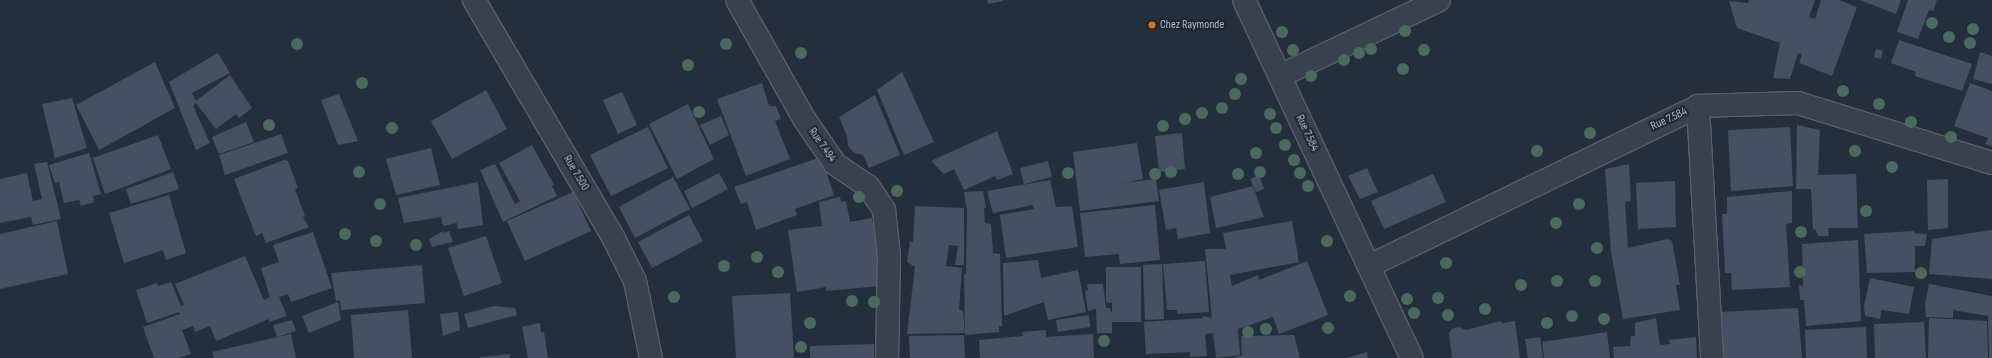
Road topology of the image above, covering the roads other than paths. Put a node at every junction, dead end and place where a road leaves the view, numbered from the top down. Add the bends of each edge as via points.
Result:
1 (474, 0) edge
2 (737, 0) edge
3 (1244, 0) edge
4 (1439, 0) edge
5 (1280, 76) junction
6 (1698, 106) junction
7 (1992, 163) edge
8 (1369, 266) junction
9 (651, 358) edge
10 (887, 358) edge
11 (1412, 358) edge
12 (1712, 358) edge

1 - 9 street, Rue 7.500 via 613,237 635,281
2 - 10 street, Rue 7.494 via 805,120 835,164 868,186 884,210 889,256
3 - 5 street, Rue 7.584
4 - 5 street
5 - 8 street, Rue 7.584
6 - 7 street, Rue 7.584 via 1798,103
6 - 8 street, Rue 7.584
6 - 12 street
8 - 11 street, Rue 7.584

